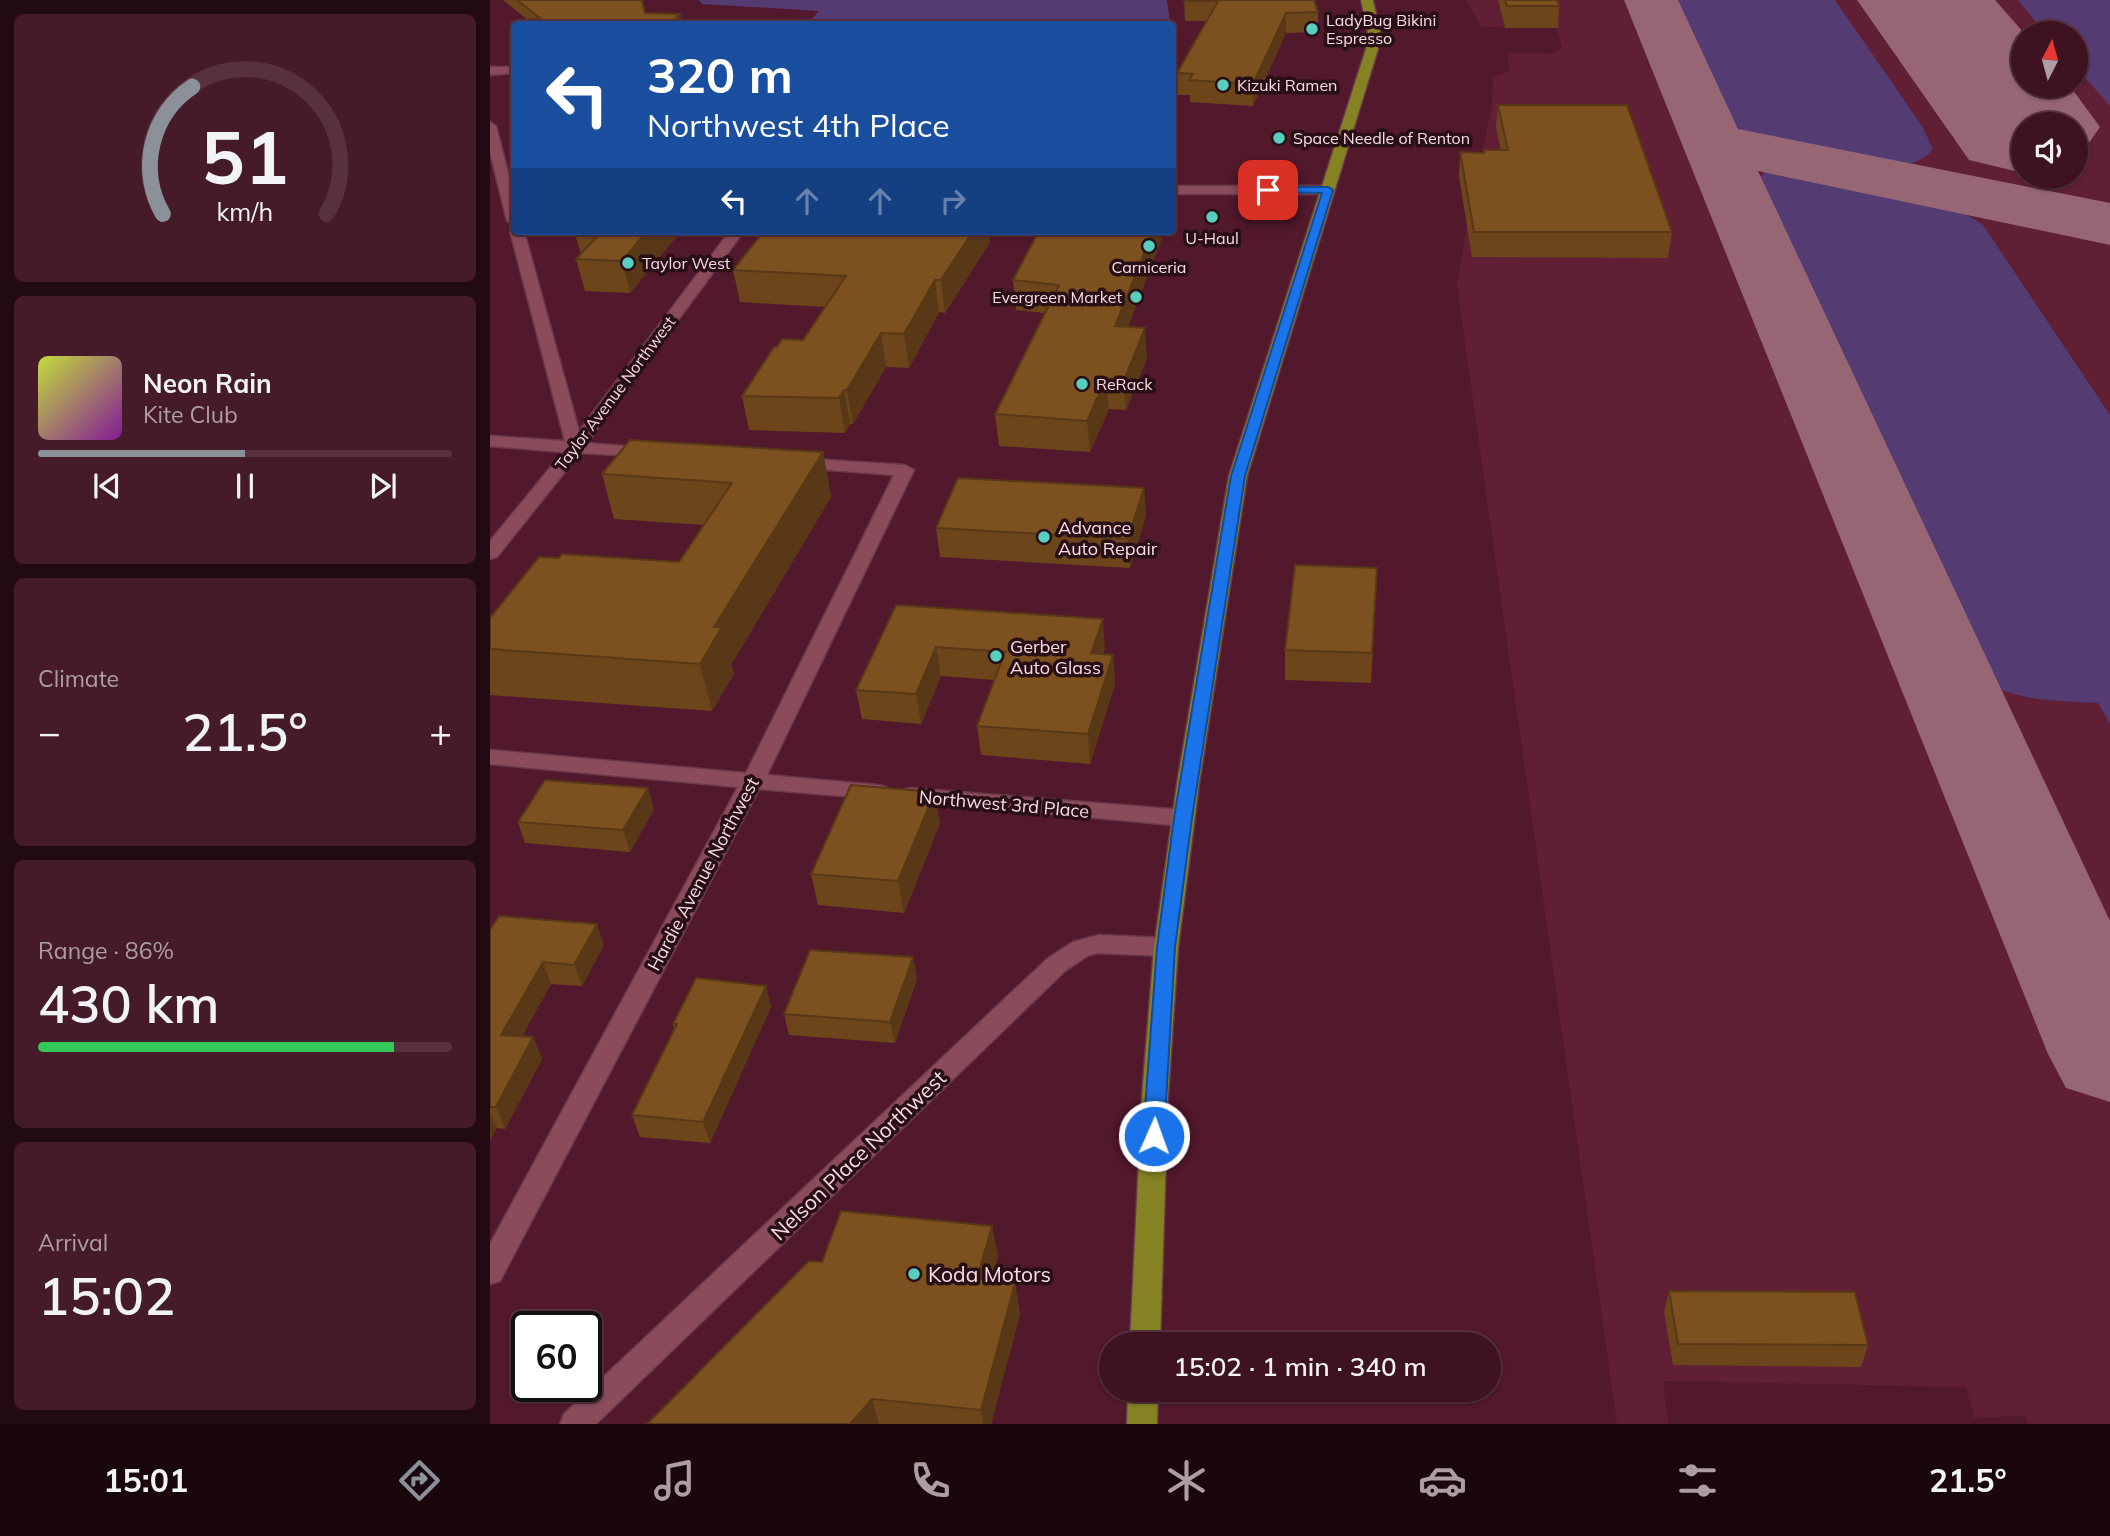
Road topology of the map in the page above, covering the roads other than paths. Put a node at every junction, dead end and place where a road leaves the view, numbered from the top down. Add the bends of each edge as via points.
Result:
1 (1367, 0) edge
2 (511, 70) edge
3 (490, 71) edge
4 (490, 126) edge
5 (496, 175) edge
6 (1176, 190) edge
7 (1328, 190) junction
8 (511, 213) edge
9 (518, 235) edge
10 (734, 235) edge
11 (490, 441) edge
12 (575, 448) junction
13 (669, 454) edge
14 (780, 462) edge
15 (490, 553) edge
16 (490, 757) edge
17 (753, 780) junction
18 (1183, 818) junction
19 (1166, 947) junction
20 (490, 1272) edge
21 (1146, 1332) edge
22 (1143, 1402) edge
23 (575, 1424) edge
24 (1142, 1424) edge

1 - 7 main road via 1374,33 1372,49
2 - 3 street
4 - 5 street
5 - 8 street
6 - 7 street
7 - 18 main road via 1238,476
9 - 12 street
10 - 12 street, Taylor Avenue Northwest
11 - 12 street
12 - 13 street
12 - 15 street, Taylor Avenue Northwest
14 - 17 street, Hardie Avenue Northwest via 905,470
16 - 17 street, Northwest 3rd Place
17 - 18 street, Northwest 3rd Place
17 - 20 street, Hardie Avenue Northwest
18 - 19 main road
19 - 21 main road
19 - 23 street, Nelson Place Northwest via 1099,944 1082,948 1056,965
22 - 24 main road

